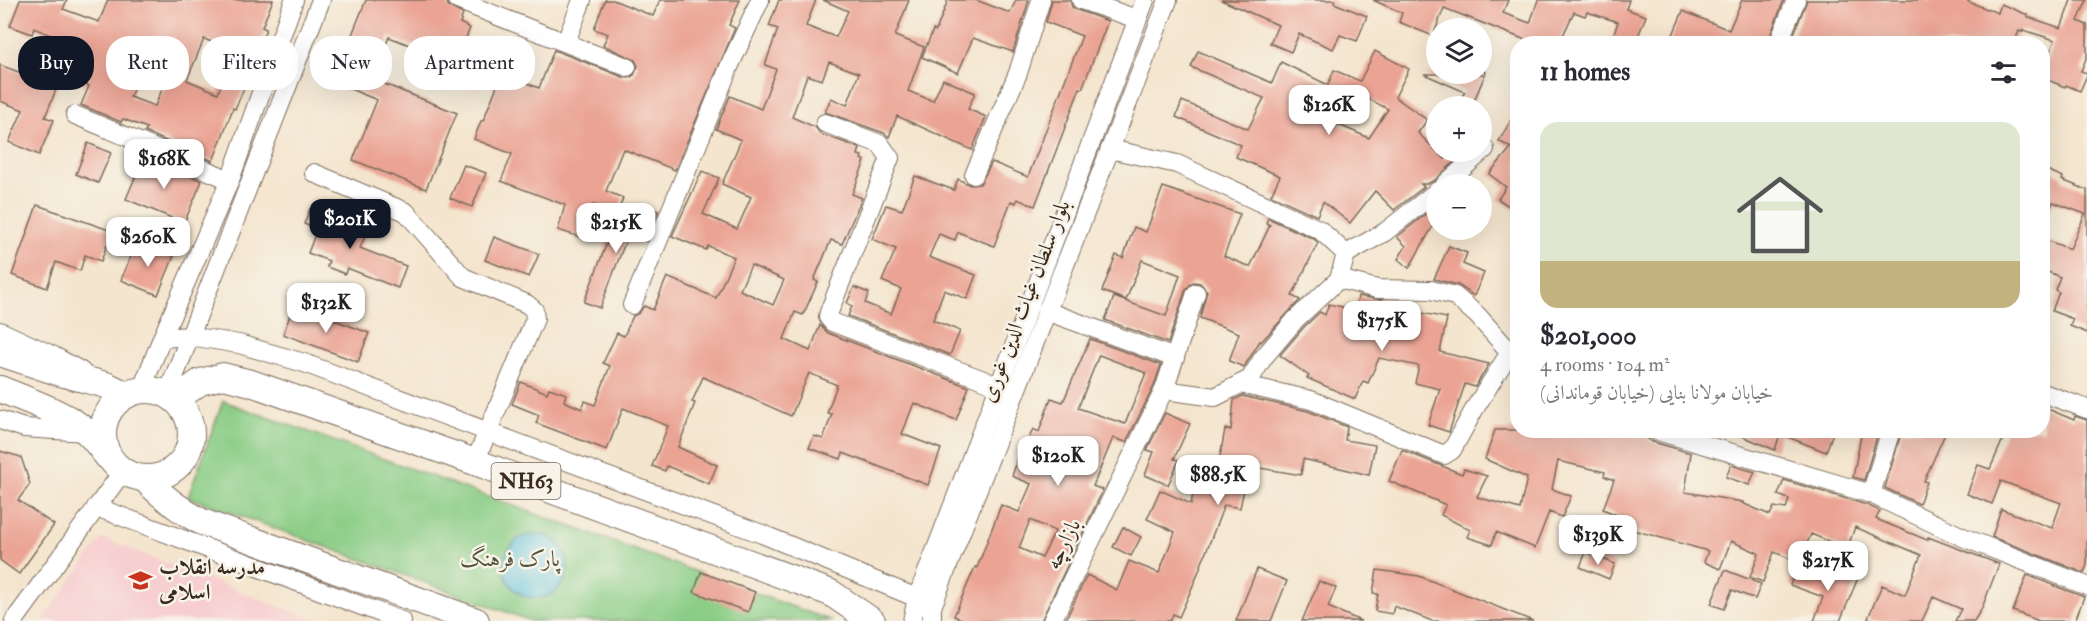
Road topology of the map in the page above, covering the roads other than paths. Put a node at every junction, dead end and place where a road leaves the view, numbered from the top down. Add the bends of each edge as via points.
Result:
1 (294, 0) edge
2 (321, 0) edge
3 (457, 0) edge
4 (582, 0) edge
5 (760, 0) edge
6 (1041, 0) edge
7 (1082, 0) edge
8 (1144, 0) edge
9 (1168, 0) edge
10 (1796, 0) edge
11 (1137, 19) junction
12 (1781, 36) edge
13 (566, 42) junction
14 (627, 67) dead end
15 (75, 114) dead end
16 (825, 123) dead end
17 (1110, 149) junction
18 (1470, 162) edge
19 (314, 173) dead end
20 (1456, 174) edge
21 (974, 175) dead end
22 (230, 180) junction
23 (1426, 200) edge
24 (1346, 254) junction
25 (1339, 279) junction
26 (1196, 293) dead end
27 (632, 305) dead end
28 (1046, 310) junction
29 (0, 331) edge
30 (190, 336) junction
31 (162, 338) junction
32 (1510, 351) edge
33 (0, 353) edge
34 (1175, 358) junction
35 (1510, 360) edge
36 (1240, 384) junction
37 (999, 386) junction
38 (0, 389) edge
39 (125, 390) junction
40 (1164, 390) junction
41 (2050, 396) edge
42 (171, 398) junction
43 (2087, 409) edge
44 (0, 420) edge
45 (487, 431) junction
46 (88, 432) junction
47 (1681, 438) edge
48 (1888, 438) edge
49 (475, 462) junction
50 (125, 469) junction
51 (1871, 494) junction
52 (96, 507) junction
53 (2087, 586) edge
54 (927, 609) edge
55 (14, 621) edge
56 (402, 621) edge
57 (476, 621) edge
58 (872, 621) edge
59 (912, 621) edge
60 (1052, 621) edge

1 - 22 street
2 - 30 street
3 - 13 street
4 - 13 street
5 - 27 street
6 - 21 street via 1018,73
7 - 11 street
8 - 11 street
9 - 17 street, بلوار سلطان غیاث الدین غوری
10 - 12 street
11 - 37 street
13 - 14 street
15 - 22 street
16 - 37 street via 880,144 890,158 828,312 831,322
17 - 24 street via 1178,164 1320,230
17 - 28 street, بلوار سلطان غیاث الدین غوری
18 - 20 street
19 - 45 street via 406,212 463,277 534,310 536,319
22 - 31 street
23 - 24 street via 1384,232
24 - 25 street
25 - 32 street via 1377,289 1431,290 1455,296
25 - 36 street via 1296,319 1250,379
26 - 34 street, بازارچه
28 - 34 street
28 - 54 street, بلوار سلطان غیاث الدین غوری
29 - 39 street
30 - 31 street
30 - 42 street
30 - 45 street via 239,344 304,363
31 - 39 street
33 - 39 highway
34 - 40 street, بازارچه
35 - 36 street via 1475,408 1452,450 1443,455 1311,400
36 - 40 street via 1215,397
37 - 54 street
38 - 46 highway via 47,408
39 - 42 highway via 158,392
39 - 50 highway via 109,411 102,434 104,445
40 - 60 street, بازارچه
41 - 43 street
42 - 49 highway, NH63 via 200,382 223,376
42 - 50 highway via 189,421 190,445 185,456 173,470 156,477
44 - 46 street via 24,428
45 - 49 street
45 - 54 street via 762,534
46 - 50 highway
47 - 51 street
48 - 51 street
49 - 58 highway, NH63 via 831,593
50 - 52 street
50 - 57 highway via 201,522
51 - 53 street via 1965,538
52 - 55 street
52 - 56 street
54 - 59 street

